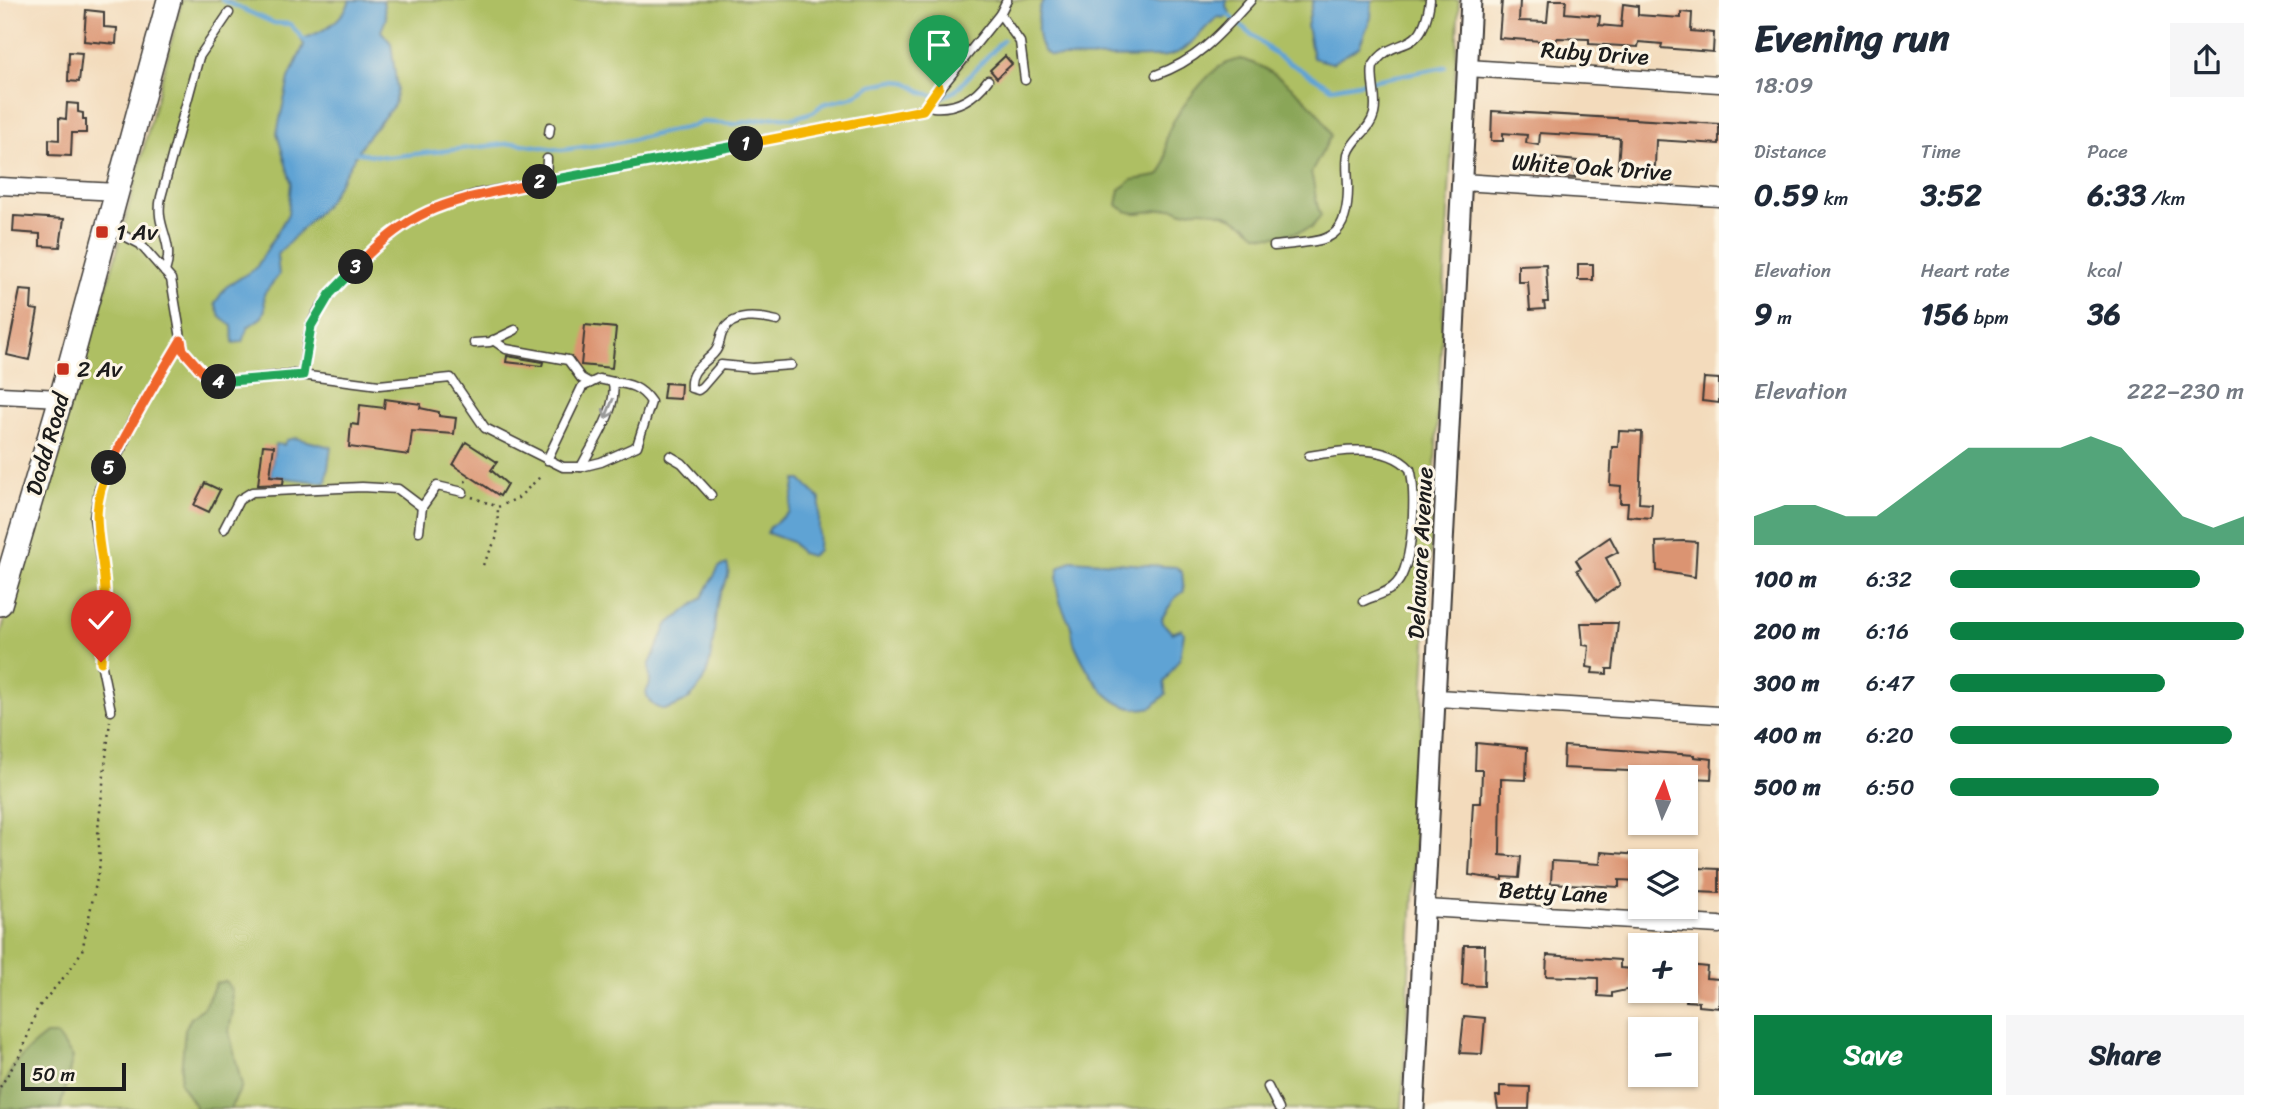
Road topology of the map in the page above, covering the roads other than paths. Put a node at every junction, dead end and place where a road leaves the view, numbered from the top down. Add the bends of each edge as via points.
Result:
1 (169, 0) edge
2 (1007, 0) edge
3 (1251, 0) edge
4 (1430, 0) edge
5 (1471, 0) edge
6 (229, 13) dead end
7 (1000, 14) junction
8 (1468, 68) junction
9 (1156, 75) dead end
10 (988, 80) dead end
11 (1025, 80) dead end
12 (1719, 84) edge
13 (930, 103) junction
14 (547, 159) dead end
15 (546, 181) junction
16 (1462, 182) junction
17 (0, 186) edge
18 (118, 192) junction
19 (1719, 198) edge
20 (108, 227) junction
21 (1274, 246) dead end
22 (165, 272) junction
23 (777, 321) dead end
24 (515, 330) dead end
25 (181, 340) junction
26 (493, 340) junction
27 (474, 343) dead end
28 (716, 351) junction
29 (791, 365) dead end
30 (713, 370) junction
31 (303, 375) junction
32 (613, 382) junction
33 (590, 383) junction
34 (0, 395) edge
35 (61, 398) junction
36 (670, 456) dead end
37 (1309, 456) dead end
38 (548, 460) junction
39 (581, 467) junction
40 (463, 492) road end
41 (711, 495) dead end
42 (422, 508) junction
43 (224, 529) dead end
44 (419, 531) dead end
45 (1363, 601) dead end
46 (0, 603) edge
47 (1437, 698) junction
48 (111, 711) road end
49 (1719, 715) edge
50 (1426, 908) junction
51 (1719, 925) edge
52 (1268, 1087) dead end
53 (1279, 1109) edge
54 (1414, 1109) edge

1 - 18 main road, Dodd Road
2 - 7 lane
3 - 9 lane via 1196,56
4 - 21 lane via 1424,30 1416,40 1382,55 1372,71 1375,113 1348,155 1346,214 1338,232
5 - 8 street, Delaware Avenue
6 - 22 lane via 199,57 161,197 160,220 171,252
7 - 11 lane via 1020,42
7 - 13 lane
8 - 12 street, Ruby Drive
8 - 16 street, Delaware Avenue
10 - 13 lane via 953,106 933,107
13 - 15 lane via 923,110
14 - 15 lane
15 - 31 lane via 446,202 377,243 330,294 311,326
16 - 19 street, White Oak Drive
16 - 47 street, Delaware Avenue
17 - 18 street
18 - 20 main road, Dodd Road
20 - 22 lane via 141,244
20 - 35 main road, Dodd Road
22 - 25 lane via 171,279
23 - 28 lane via 737,320 722,332
24 - 26 lane
25 - 31 lane via 183,350 212,383
25 - 48 lane via 131,423 99,489 94,518 105,590 101,662
26 - 27 lane
26 - 33 lane via 506,349 568,360
28 - 30 lane
28 - 30 lane via 698,366 691,388 702,387
29 - 30 lane via 726,365
31 - 38 lane via 379,385 451,378 485,428
32 - 33 lane via 599,379
32 -> 39 lane via 611,407
32 - 39 lane via 630,384 651,402 636,446
33 - 38 lane via 582,387
34 - 35 street
35 - 46 main road, Dodd Road
36 - 41 lane
37 - 45 lane via 1390,454 1410,469 1414,495 1405,567 1391,590
38 - 39 lane via 563,467
40 - 42 lane via 437,486
42 - 43 lane via 398,489 252,492 239,500
42 - 44 lane
47 - 49 street
47 - 50 street, Delaware Avenue
50 - 51 street, Betty Lane
50 - 54 street, Delaware Avenue
52 - 53 lane

